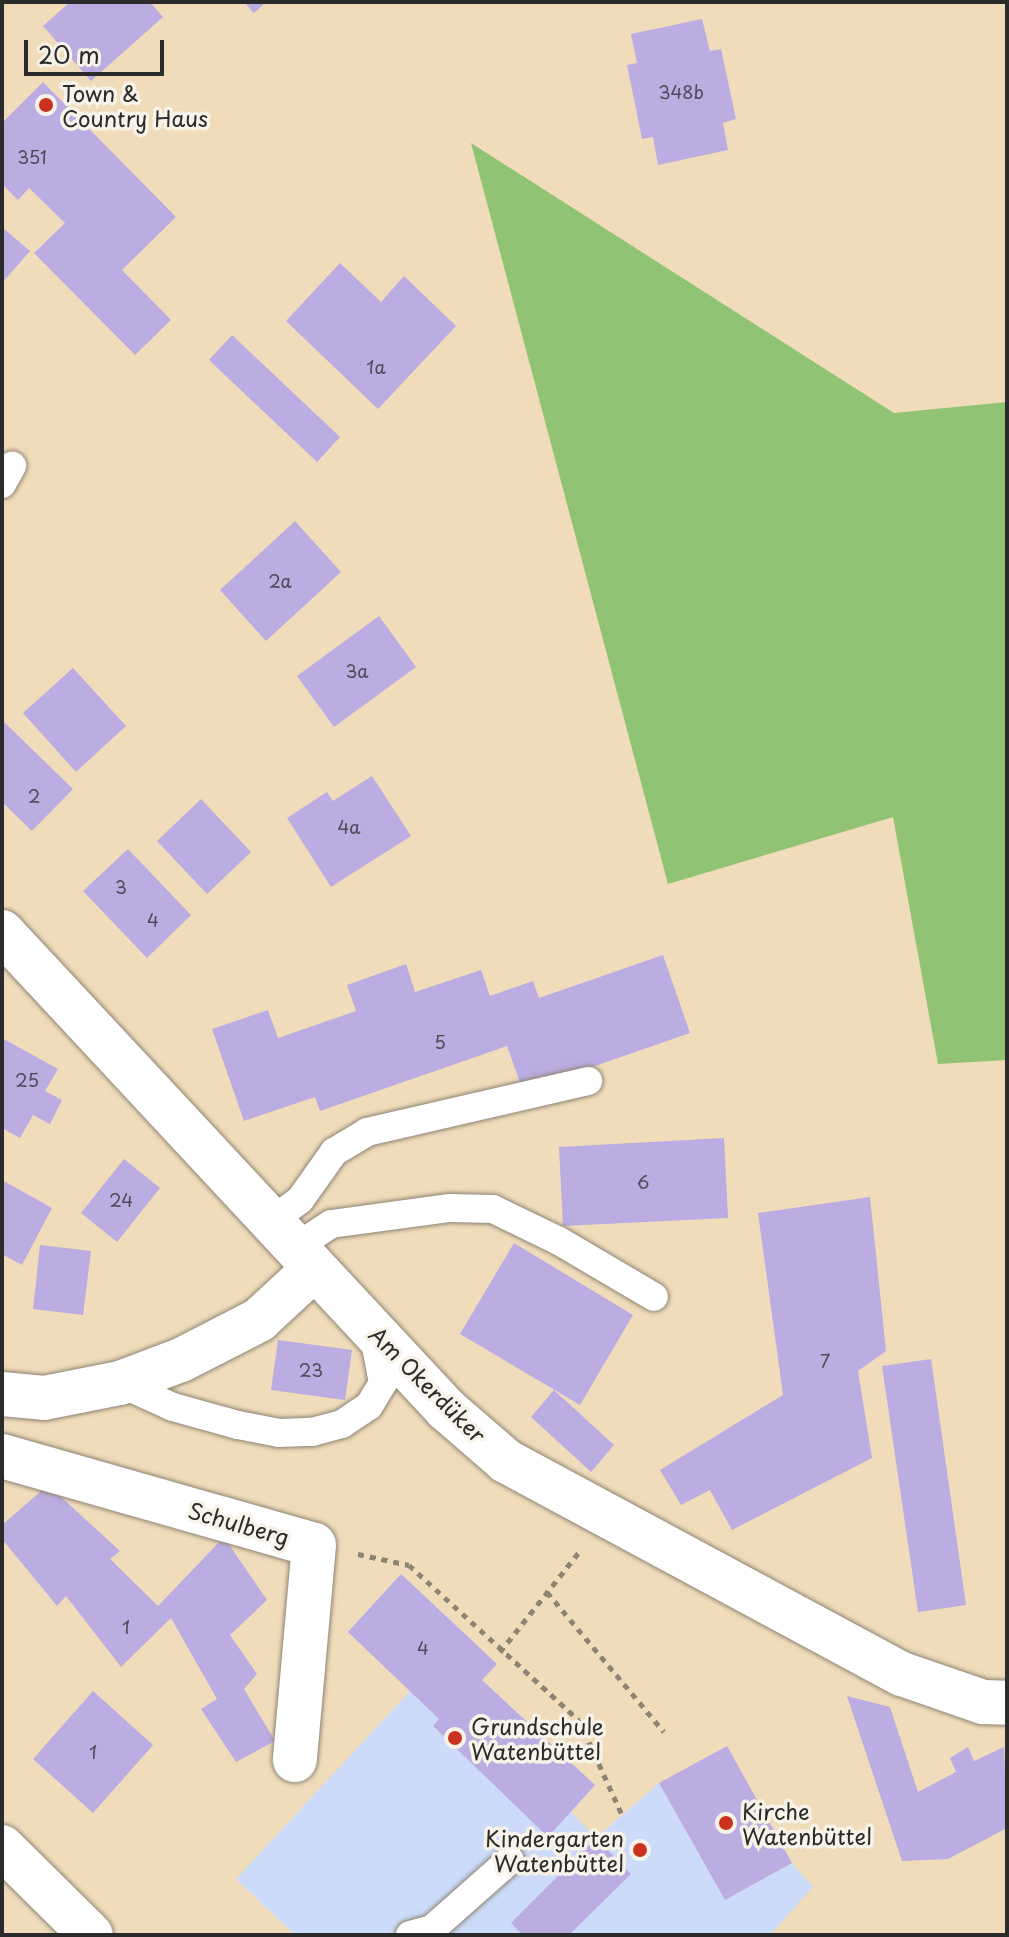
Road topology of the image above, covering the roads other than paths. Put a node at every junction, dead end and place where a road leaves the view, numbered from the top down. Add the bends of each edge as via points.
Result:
1 (2, 932) edge
2 (588, 1081) dead end
3 (294, 1245) junction
4 (654, 1297) dead end
5 (372, 1329) junction
6 (120, 1383) junction
7 (2, 1394) edge
8 (2, 1456) edge
9 (1007, 1703) edge
10 (295, 1760) dead end
11 (2, 1847) edge
12 (510, 1860) dead end
13 (91, 1935) edge
14 (410, 1935) edge

1 - 3 street, Am Okerdüker
2 - 3 lane via 367,1132 334,1152 300,1200
3 - 4 lane via 331,1224 450,1208 493,1209
3 - 5 street, Am Okerdüker
3 - 6 street via 259,1320
5 - 6 lane via 383,1383 369,1406 342,1424 312,1432 279,1433 238,1425 173,1407
5 - 9 street, Am Okerdüker via 446,1409 506,1461 902,1674 983,1702
6 - 7 street via 44,1398
8 - 10 street, Schulberg via 314,1545
11 - 13 street
12 - 14 lane via 432,1929

